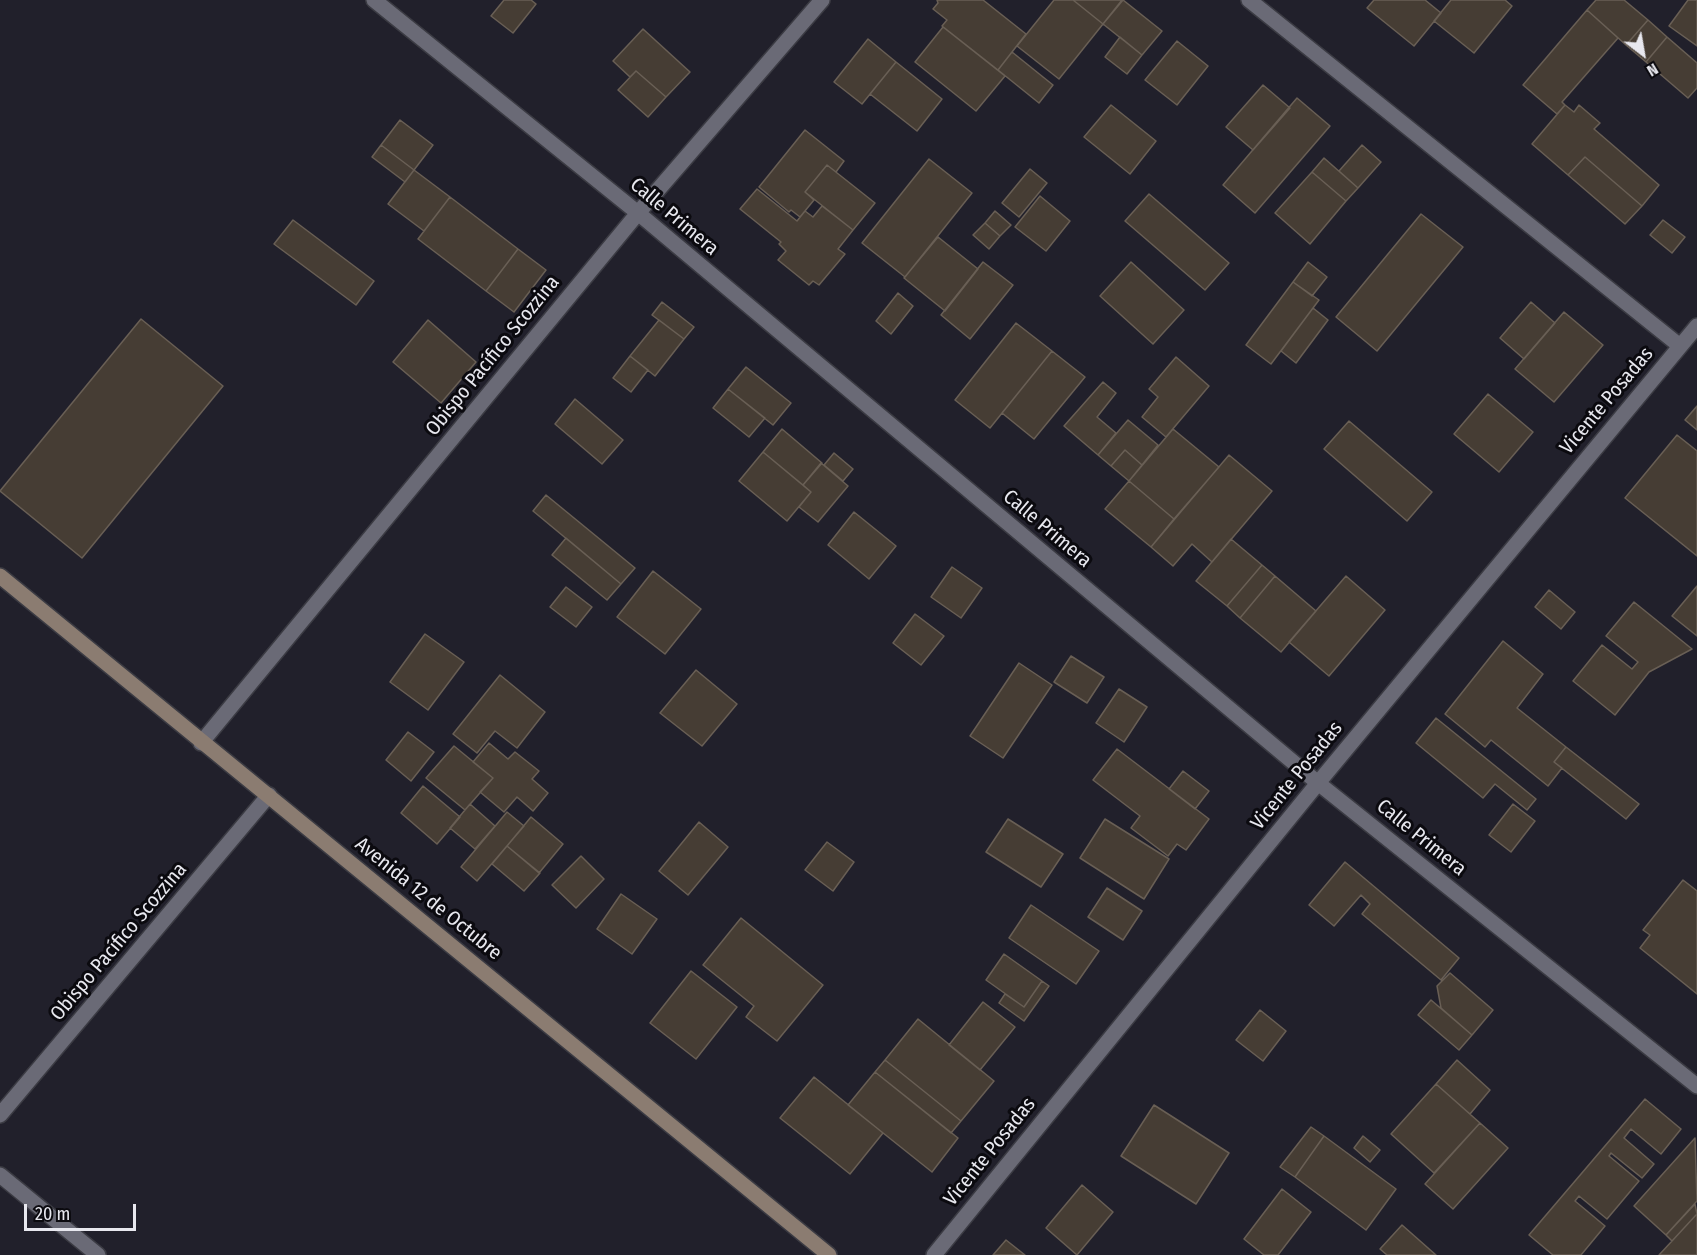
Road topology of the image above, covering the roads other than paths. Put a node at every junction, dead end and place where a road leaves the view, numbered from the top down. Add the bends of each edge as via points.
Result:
1 (374, 0) edge
2 (822, 0) edge
3 (1249, 0) edge
4 (638, 213) junction
5 (1697, 326) edge
6 (1680, 346) junction
7 (0, 576) edge
8 (201, 743) junction
9 (1318, 783) junction
10 (269, 795) junction
11 (1697, 1086) edge
12 (0, 1115) edge
13 (0, 1175) edge
14 (98, 1255) edge
15 (829, 1255) edge
16 (934, 1255) edge

1 - 4 street, Calle Primera
2 - 4 street, Obispo Pacífico Scozzina
3 - 6 street
4 - 8 street, Obispo Pacífico Scozzina
4 - 9 street, Calle Primera
5 - 6 street, Vicente Posadas
6 - 9 street, Vicente Posadas
7 - 8 main road, Avenida 12 de Octubre
8 - 10 main road, Avenida 12 de Octubre
9 - 11 street, Calle Primera
9 - 16 street, Vicente Posadas
10 - 12 street, Obispo Pacífico Scozzina
10 - 15 main road, Avenida 12 de Octubre
13 - 14 street

